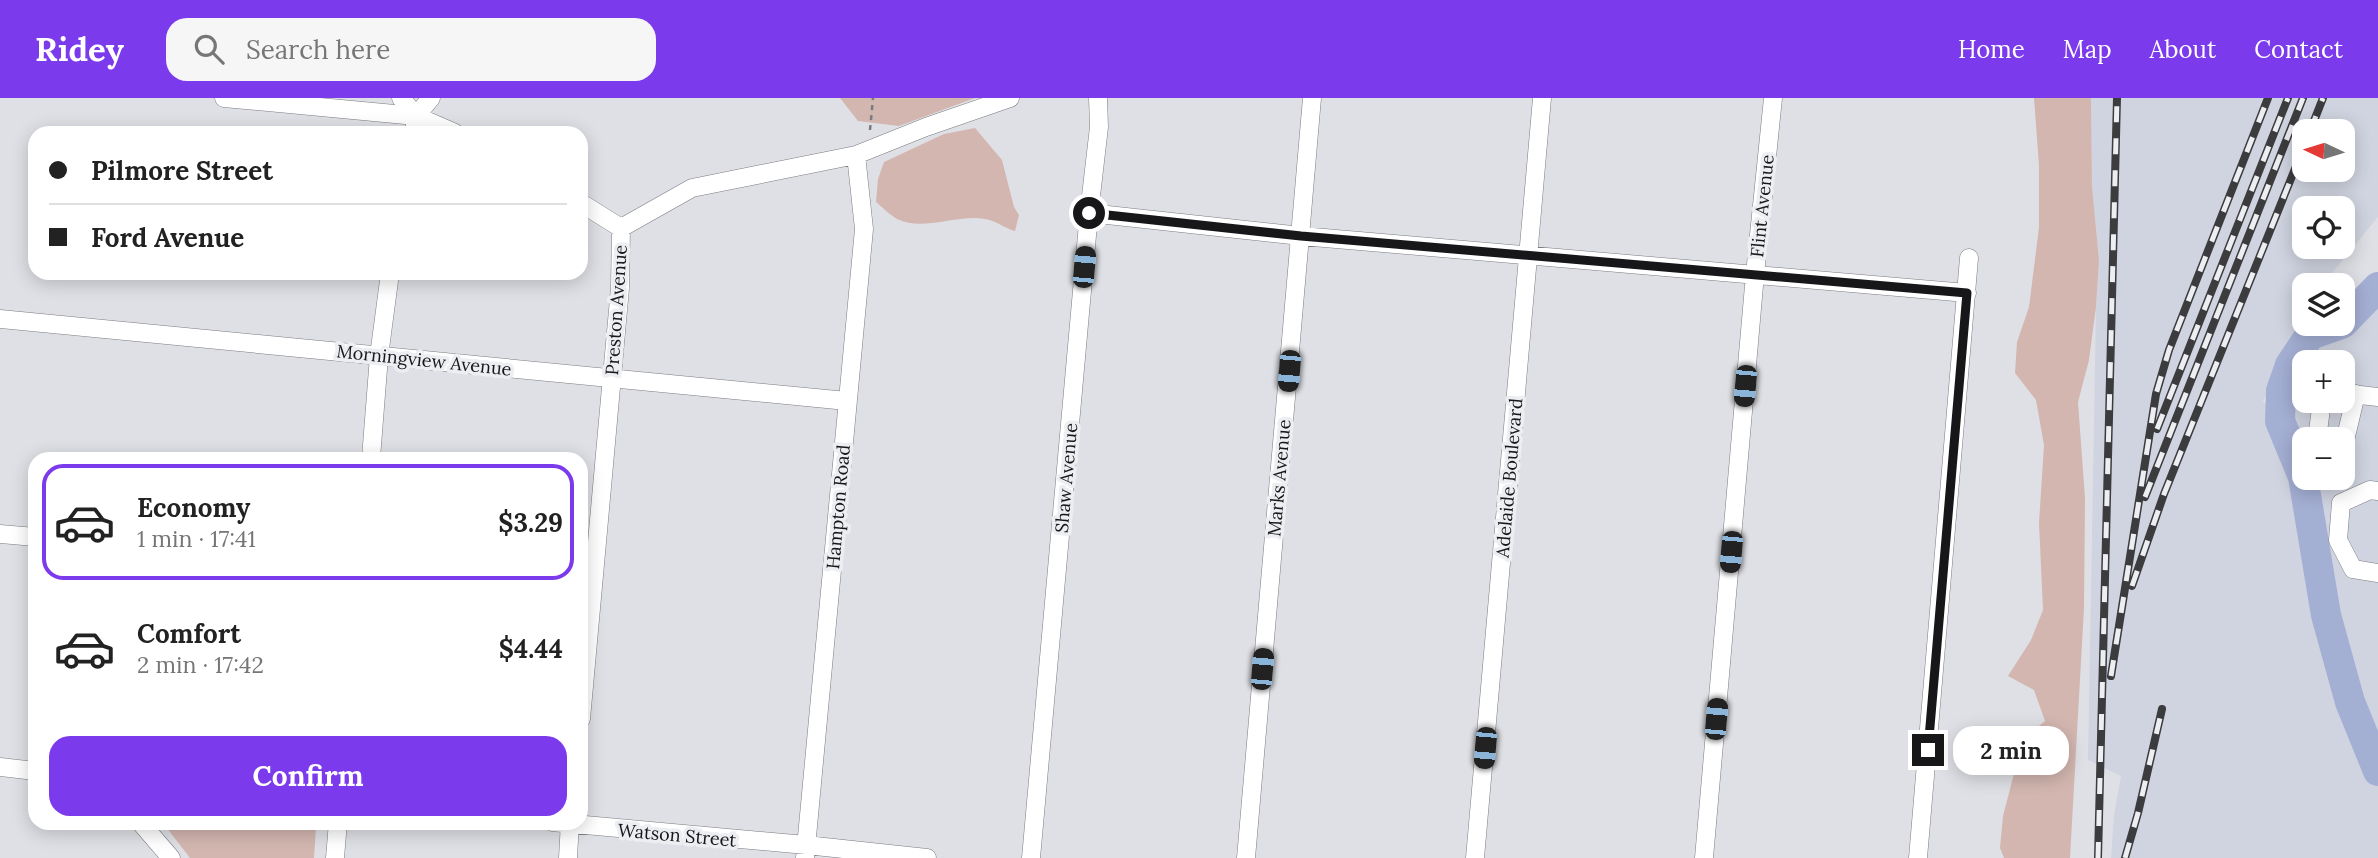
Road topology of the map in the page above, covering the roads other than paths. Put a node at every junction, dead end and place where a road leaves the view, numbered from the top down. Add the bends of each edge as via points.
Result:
1 (224, 98) edge
2 (401, 98) edge
3 (431, 98) edge
4 (1010, 98) edge
5 (1098, 98) edge
6 (1312, 98) edge
7 (1542, 98) edge
8 (1773, 98) edge
9 (332, 103) edge
10 (415, 125) edge
11 (862, 153) junction
12 (588, 207) edge
13 (1089, 213) junction
14 (621, 228) junction
15 (1301, 236) junction
16 (1529, 255) junction
17 (1969, 258) dead end
18 (1755, 274) junction
19 (389, 280) edge
20 (1967, 293) junction
21 (0, 319) edge
22 (379, 356) junction
23 (612, 379) junction
24 (2355, 394) edge
25 (2378, 397) edge
26 (847, 401) junction
27 (371, 452) edge
28 (2378, 491) edge
29 (0, 534) edge
30 (28, 536) edge
31 (2378, 573) edge
32 (588, 642) edge
33 (0, 767) edge
34 (28, 770) edge
35 (588, 826) edge
36 (147, 830) edge
37 (337, 830) edge
38 (565, 830) edge
39 (806, 851) edge
40 (171, 858) edge
41 (335, 858) edge
42 (568, 858) edge
43 (927, 858) edge
44 (1031, 858) edge
45 (1245, 858) edge
46 (1475, 858) edge
47 (1704, 858) edge
48 (1918, 858) edge

1 - 9 street
2 - 10 street
3 - 10 street
4 - 11 street, Preston Avenue
5 - 13 street, Shaw Avenue
6 - 15 street, Marks Avenue
7 - 16 street, Adelaide Boulevard
8 - 18 street, Flint Avenue
9 - 10 street
11 - 14 street, Preston Avenue via 692,188
11 - 26 street, Hampton Road via 864,229
12 - 14 street
13 - 15 street
13 - 44 street, Shaw Avenue
14 - 23 street, Preston Avenue
15 - 16 street
15 - 45 street, Marks Avenue
16 - 18 street
16 - 46 street, Adelaide Boulevard
17 - 20 street
18 - 20 street
18 - 47 street, Flint Avenue
19 - 22 street
20 - 48 street
21 - 22 street, Morningview Avenue
22 - 23 street, Morningview Avenue
22 - 27 street
23 - 26 street, Morningview Avenue
23 - 32 street, Preston Avenue
24 - 25 street
26 - 39 street, Hampton Road
28 - 31 street via 2341,502 2338,540 2353,569
29 - 30 street
33 - 34 street
35 - 39 street, Watson Street
36 - 40 street
37 - 41 street
38 - 42 street
39 - 43 street, Watson Street

